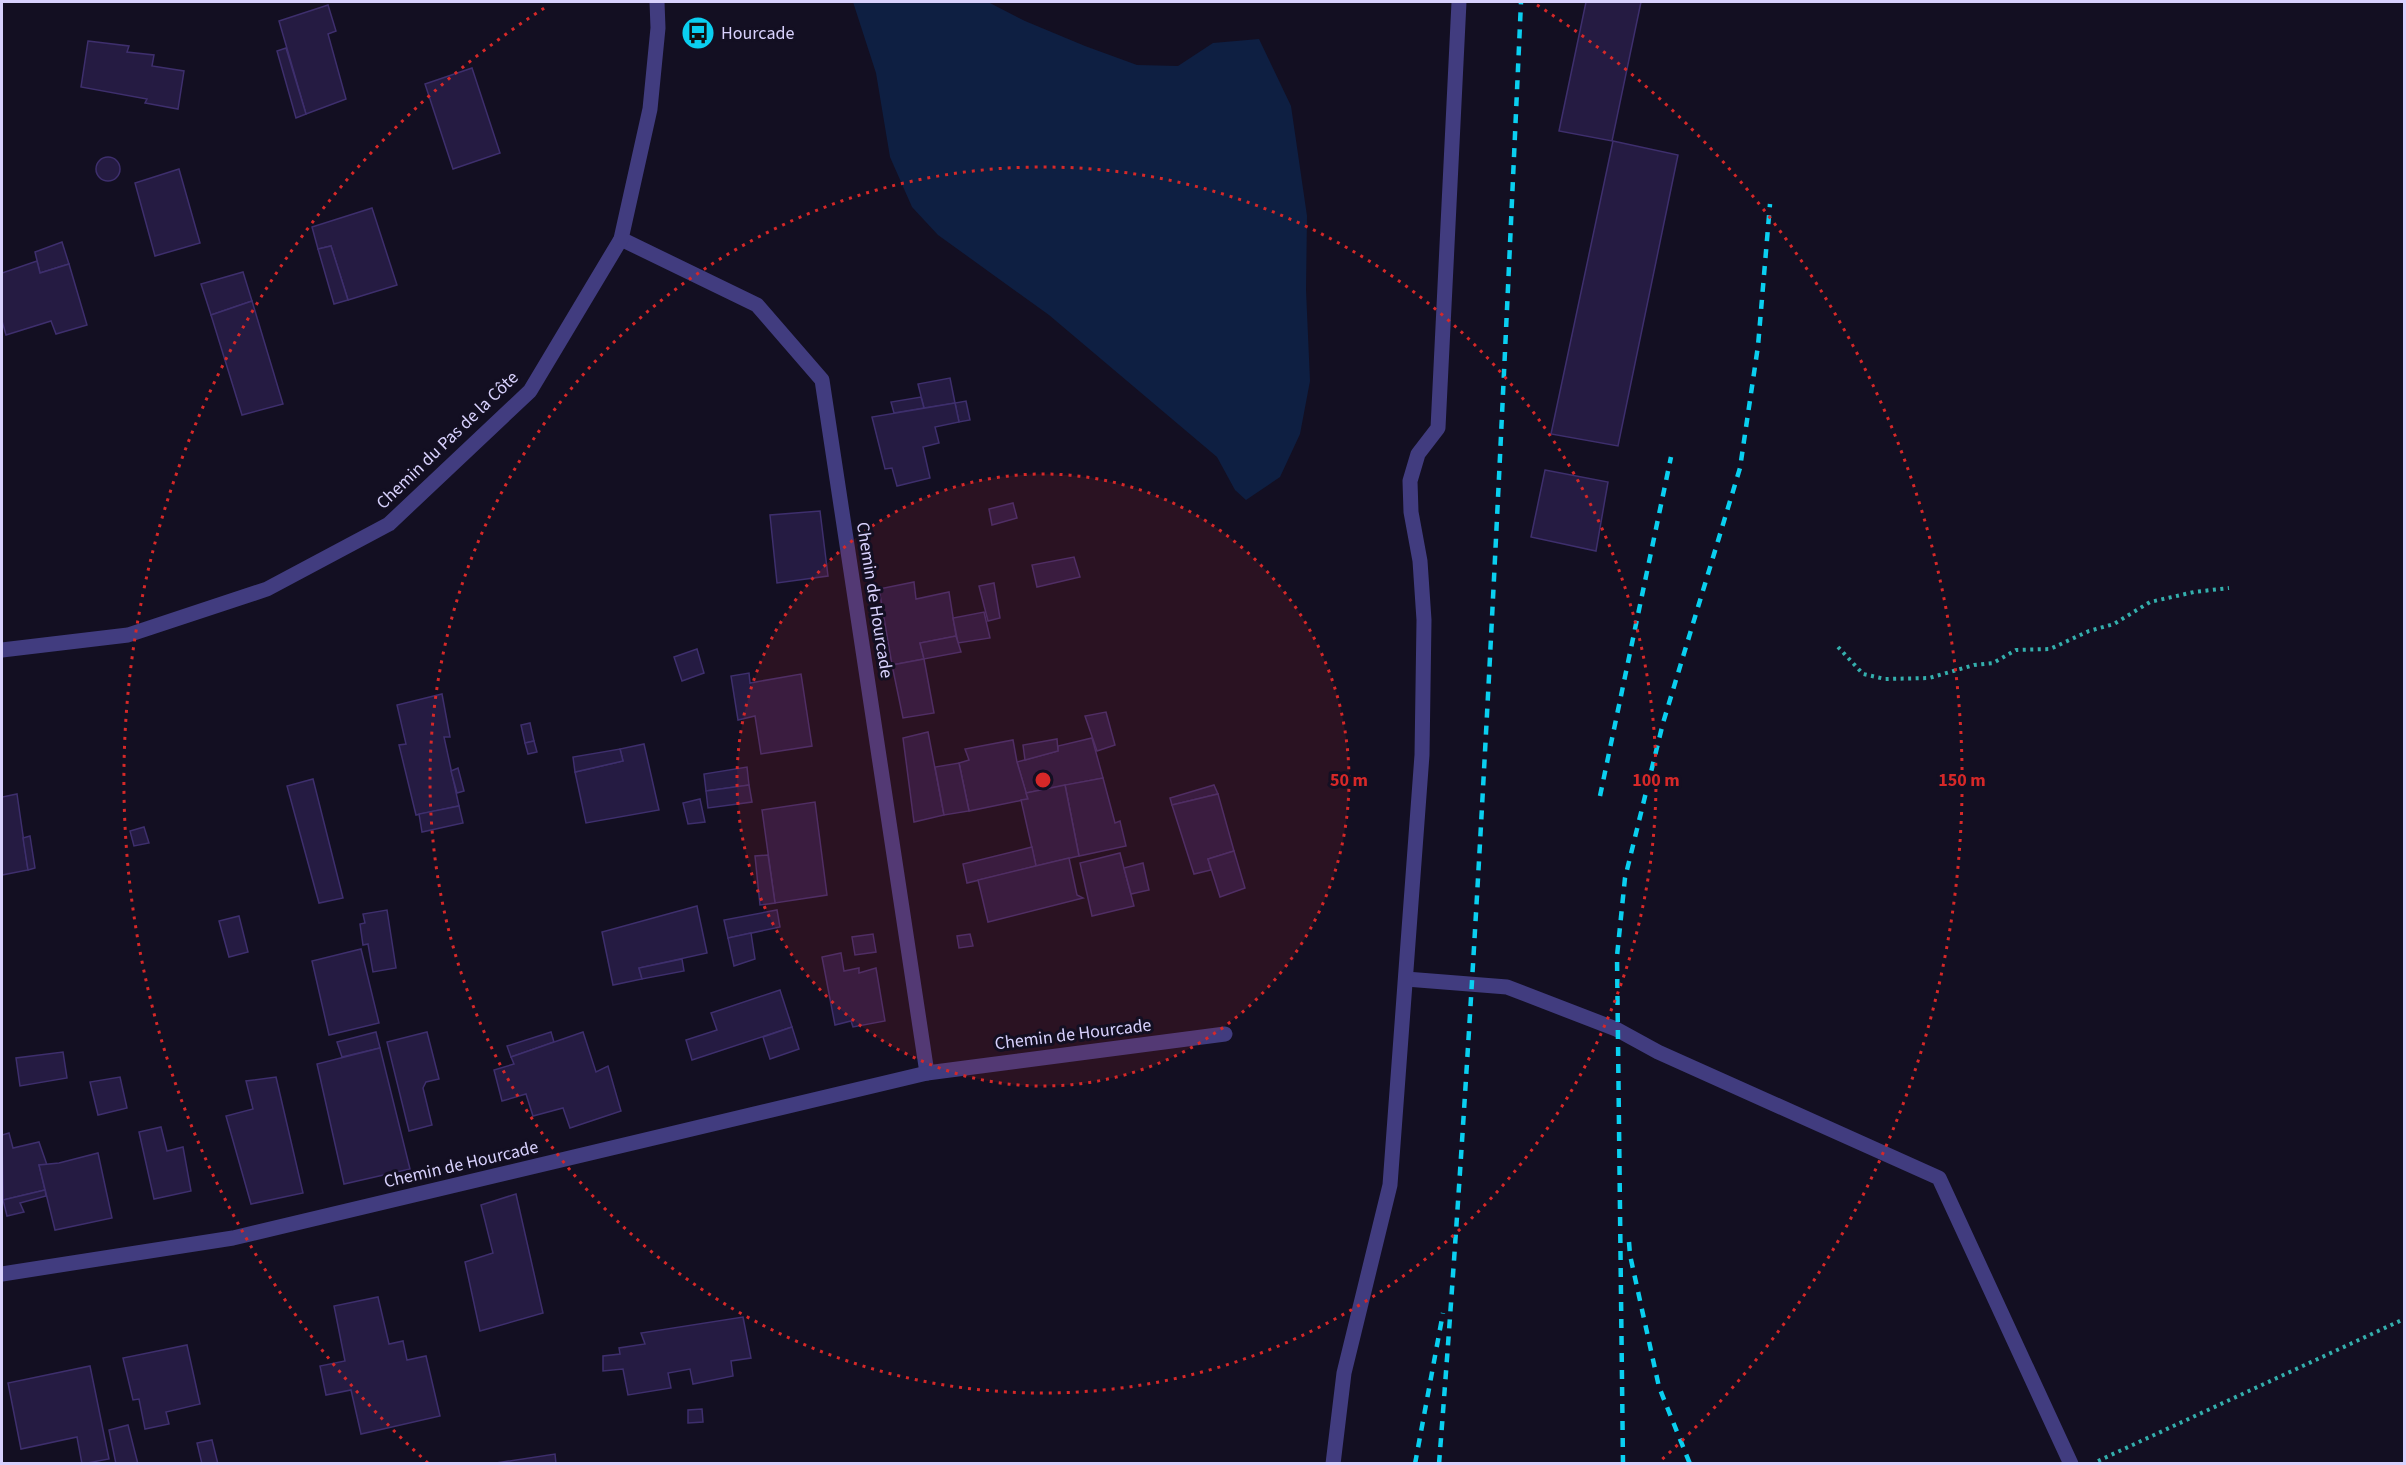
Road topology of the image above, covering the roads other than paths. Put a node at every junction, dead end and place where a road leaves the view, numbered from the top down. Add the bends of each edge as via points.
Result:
1 (657, 2) edge
2 (1459, 2) edge
3 (621, 239) junction
4 (2, 650) edge
5 (1406, 980) junction
6 (1225, 1034) dead end
7 (927, 1073) junction
8 (2, 1274) edge
9 (1333, 1464) edge
10 (2071, 1464) edge

1 - 3 street, Chemin du Pas de la Côte via 650,109
2 - 5 street via 1438,428 1418,454 1410,481 1424,620 1422,755
3 - 4 street, Chemin du Pas de la Côte via 530,391 389,524 267,589 128,635
3 - 7 street, Chemin de Hourcade via 756,305 822,380
5 - 9 street via 1390,1185 1344,1373
5 - 10 street via 1507,987 1616,1029 1658,1052 1939,1179
6 - 7 street, Chemin de Hourcade
7 - 8 street, Chemin de Hourcade via 233,1238

